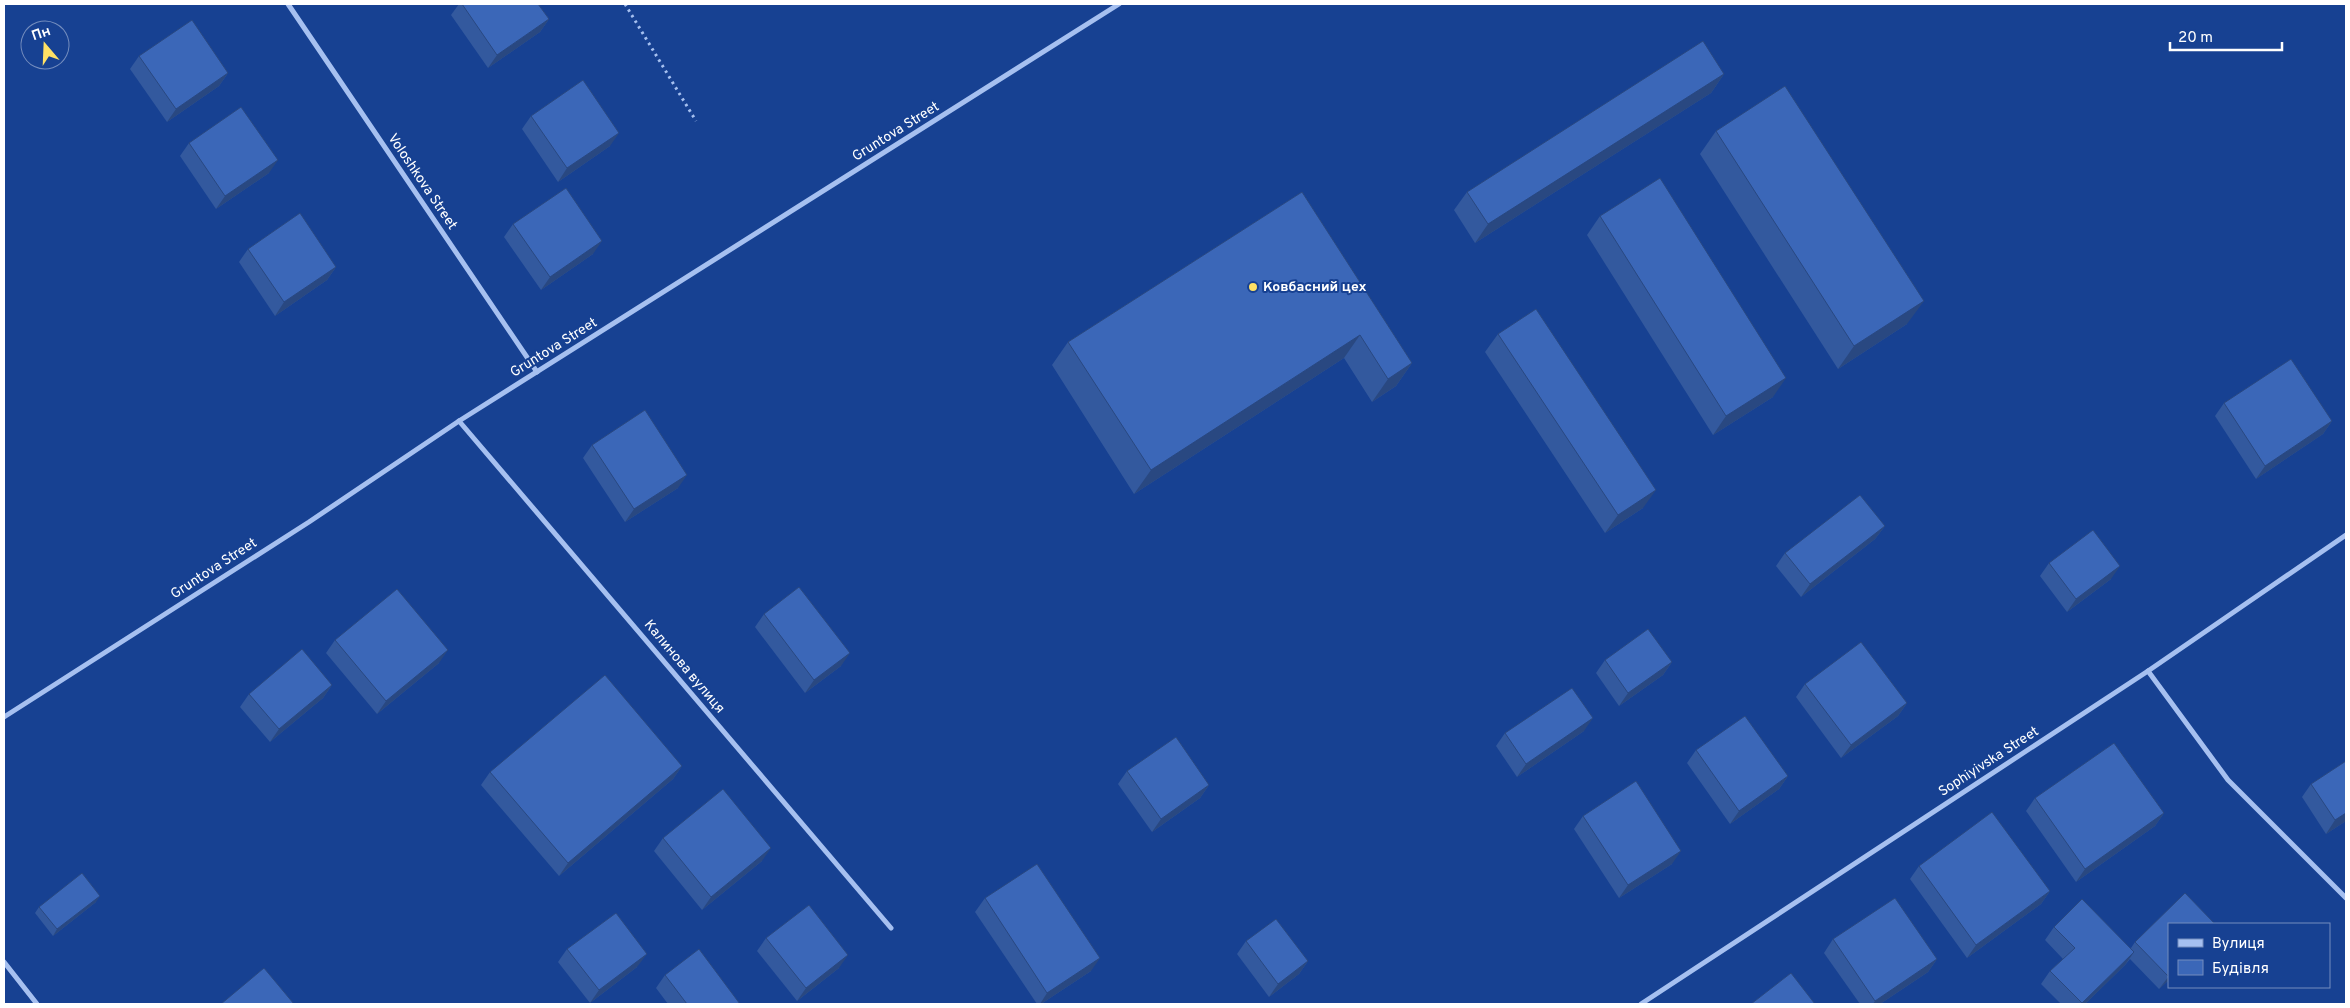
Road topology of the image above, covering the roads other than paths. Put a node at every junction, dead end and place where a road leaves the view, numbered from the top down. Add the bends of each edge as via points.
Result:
1 (288, 4) edge
2 (1119, 4) edge
3 (537, 372) junction
4 (459, 421) junction
5 (2346, 535) edge
6 (2148, 671) junction
7 (4, 717) edge
8 (2346, 898) edge
9 (891, 928) dead end
10 (4, 962) edge
11 (37, 1004) edge
12 (1641, 1004) edge

1 - 3 street, Voloshkova Street
2 - 3 street, Gruntova Street
3 - 4 street, Gruntova Street
4 - 7 street, Gruntova Street via 309,522
4 - 9 street, Калинова вулиця
5 - 6 street, Sophiyivska Street
6 - 8 street via 2228,780
6 - 12 street, Sophiyivska Street
10 - 11 street

